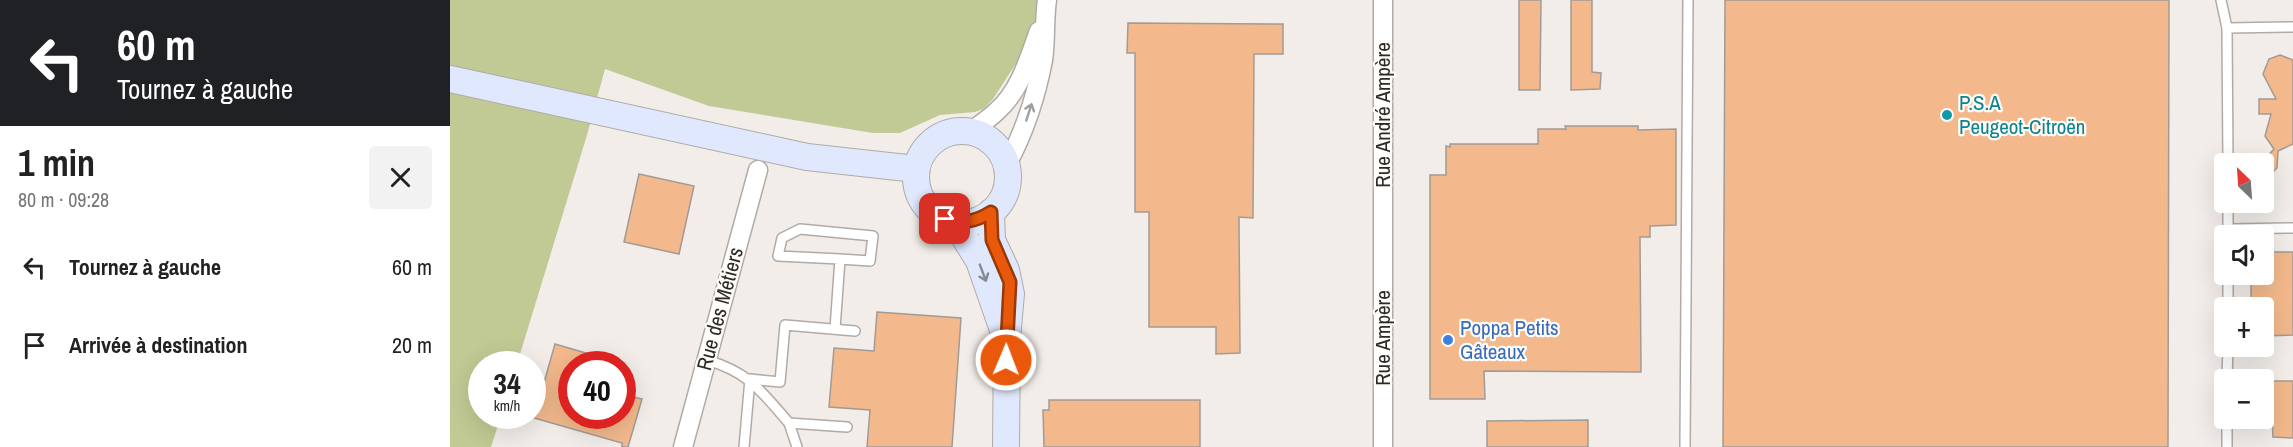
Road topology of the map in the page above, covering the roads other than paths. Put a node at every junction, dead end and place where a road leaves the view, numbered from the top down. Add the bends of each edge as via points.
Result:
1 (1383, 0) edge
2 (1688, 0) edge
3 (2221, 0) edge
4 (1046, 7) edge
5 (2293, 27) edge
6 (2227, 28) junction
7 (450, 79) edge
8 (970, 132) junction
9 (2228, 153) edge
10 (1006, 166) junction
11 (916, 169) junction
12 (758, 170) dead end
13 (991, 212) junction
14 (955, 222) junction
15 (2293, 228) edge
16 (2274, 229) edge
17 (1383, 230) joint
18 (840, 260) junction
19 (835, 329) junction
20 (855, 331) dead end
21 (1006, 338) junction
22 (707, 360) junction
23 (750, 379) junction
24 (789, 423) junction
25 (847, 427) dead end
26 (2227, 429) edge
27 (683, 447) edge
28 (744, 447) edge
29 (797, 447) edge
30 (1006, 447) edge
31 (1383, 447) edge
32 (1686, 447) edge
33 (2227, 447) edge

1 - 17 street, Rue André Ampère
2 - 32 lane
3 - 6 lane
4 - 8 street via 1024,72 1008,99
10 -> 4 street via 1019,142 1034,97 1043,59
5 - 6 lane
6 - 9 lane
7 - 11 street via 807,157
8 - 10 street via 995,145
8 - 11 street via 949,132 939,137 924,150
10 - 13 street via 1004,194
11 - 14 street via 918,190 925,205 933,213
12 - 22 street, Rue des Métiers
13 - 14 street via 980,219
13 - 21 street via 992,240 1010,282
14 -> 21 street via 979,261
15 - 16 lane
17 - 31 street, Rue Ampère
18 - 18 lane via 778,256 782,238 800,230 873,236 870,261
18 - 19 lane
19 - 20 lane
19 - 23 lane via 785,325 780,382
21 - 30 street
22 - 23 lane
22 - 27 street, Rue des Métiers
23 - 24 lane
23 - 28 lane
24 - 25 lane
24 - 29 lane
26 - 33 lane

